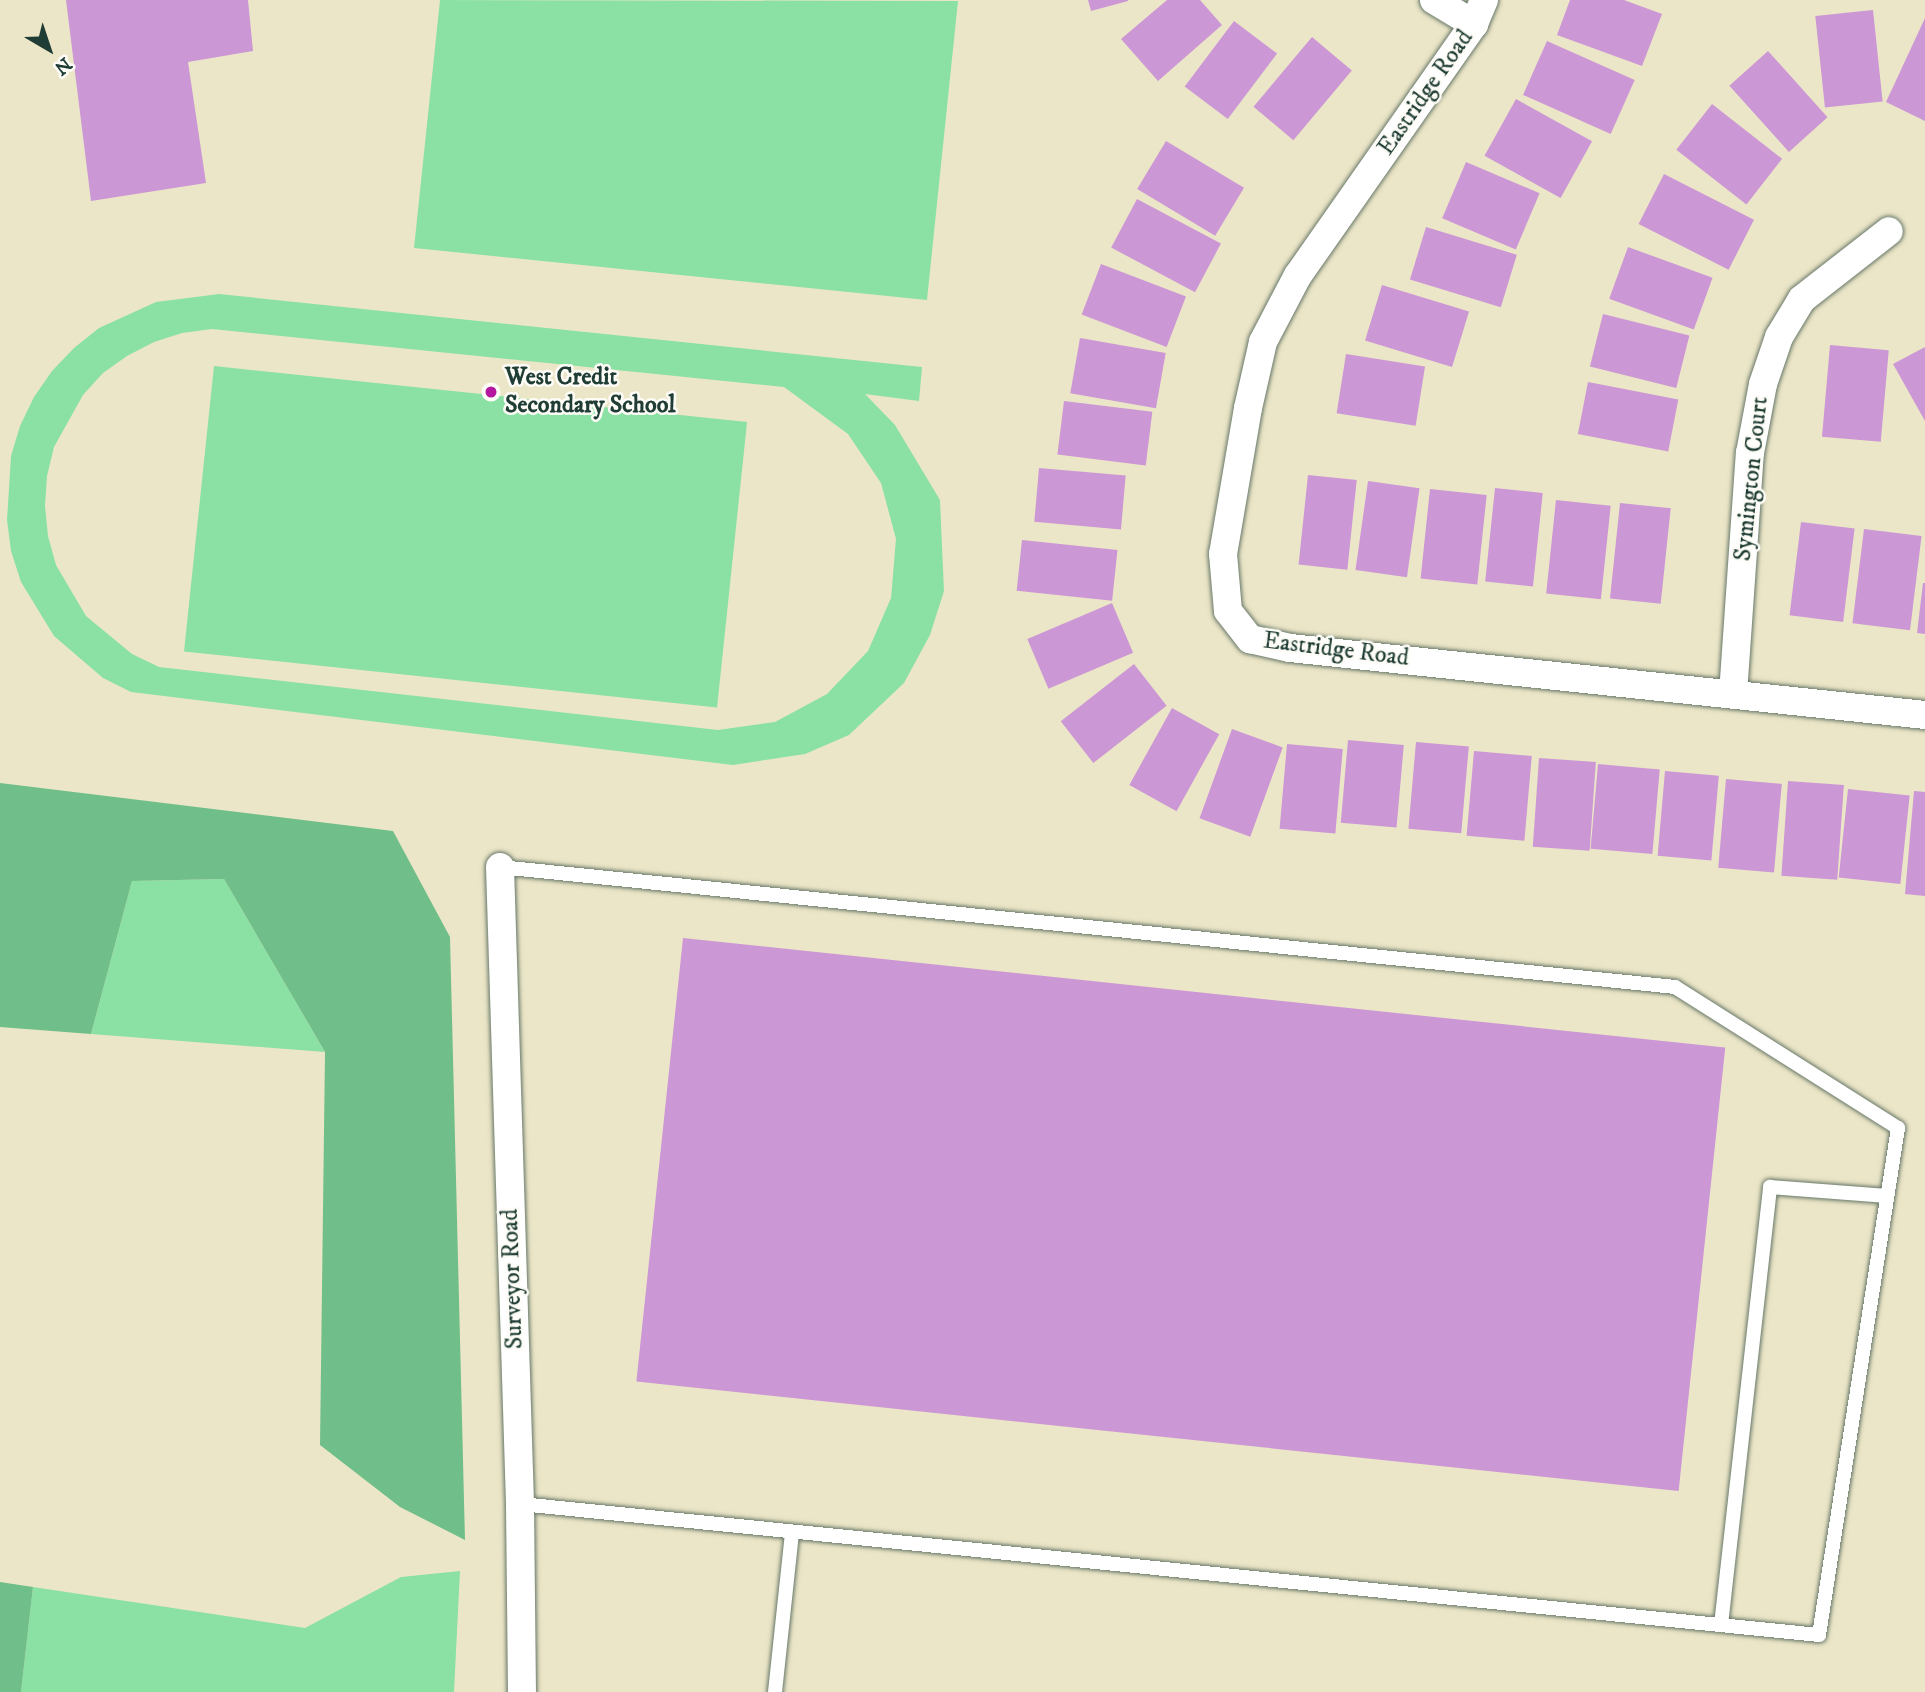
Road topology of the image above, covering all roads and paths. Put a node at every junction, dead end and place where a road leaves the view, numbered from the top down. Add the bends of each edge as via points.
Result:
1 (1434, 0) edge
2 (1479, 12) edge
3 (1889, 231) dead end
4 (1733, 694) junction
5 (1925, 715) edge
6 (500, 867) joint
7 (1887, 1196) junction
8 (520, 1504) junction
9 (792, 1532) junction
10 (1721, 1625) junction
11 (522, 1692) edge
12 (775, 1692) edge

1 - 2 street
2 - 4 street, Eastridge Road via 1298,275 1264,342 1223,554 1228,611 1250,639 1290,648
3 - 4 street, Symington Court via 1802,299 1779,337 1763,384 1750,453
4 - 5 street, Eastridge Road
6 - 7 lane via 1675,987 1898,1128
6 - 8 street, Surveyor Road
7 - 10 lane via 1819,1635
7 - 10 lane via 1770,1186
8 - 9 lane
8 - 11 street, Surveyor Road
9 - 10 lane
9 - 12 lane

